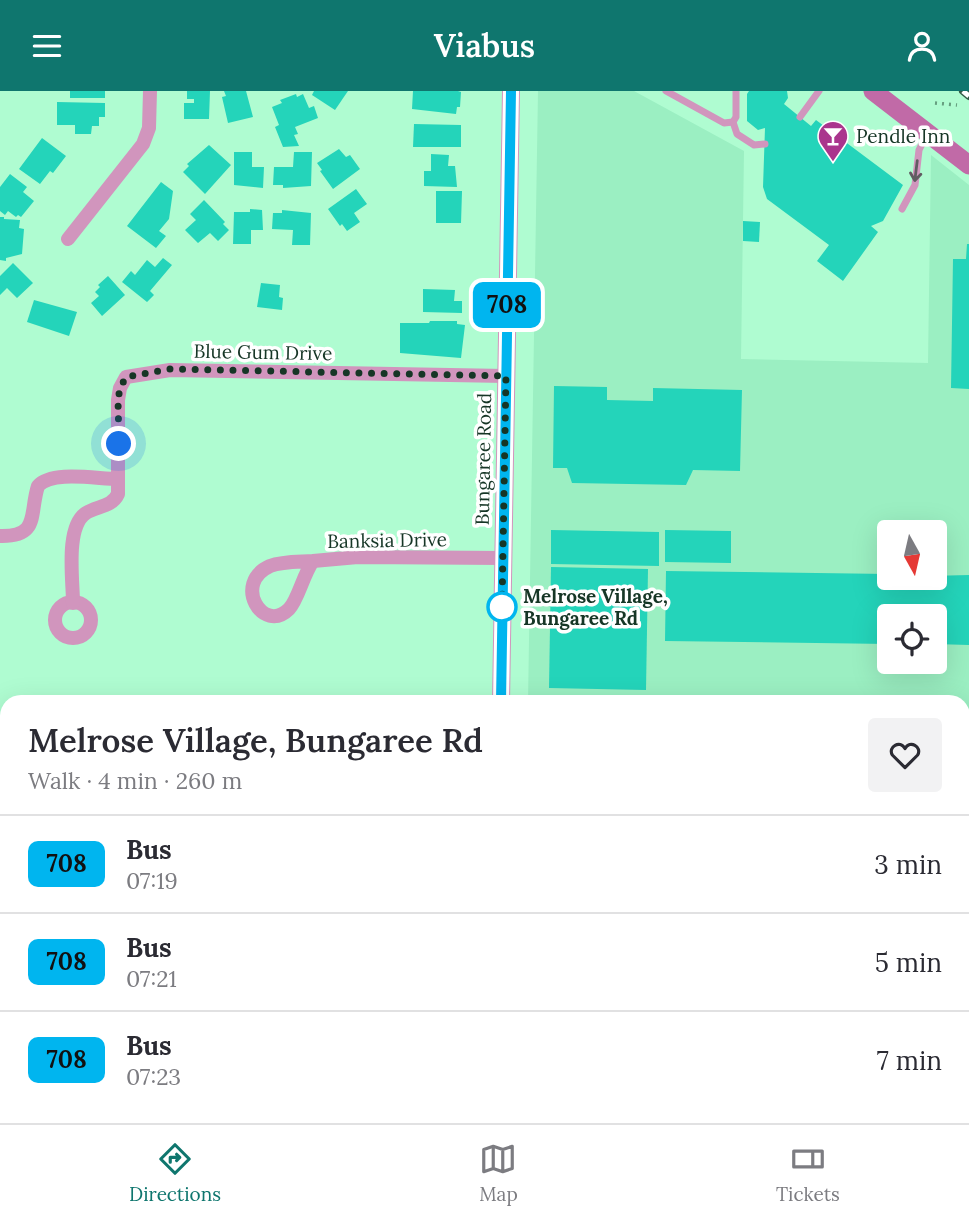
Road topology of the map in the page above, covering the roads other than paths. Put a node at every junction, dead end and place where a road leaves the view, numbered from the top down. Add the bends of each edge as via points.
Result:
1 (150, 91) edge
2 (511, 91) edge
3 (666, 91) edge
4 (736, 91) edge
5 (819, 91) edge
6 (873, 91) edge
7 (800, 117) dead end
8 (733, 122) junction
9 (928, 132) junction
10 (765, 144) dead end
11 (969, 165) edge
12 (902, 209) dead end
13 (68, 239) dead end
14 (506, 376) junction
15 (118, 479) junction
16 (0, 536) edge
17 (503, 558) junction
18 (313, 561) junction
19 (73, 603) dead end
20 (500, 695) edge

1 - 13 street via 149,128 143,144
2 - 14 street, Bungaree Road
3 - 8 lane via 724,123
4 - 8 lane
5 - 7 lane
6 - 9 main road
8 - 10 lane via 744,141
9 - 11 main road
9 -> 12 lane via 919,150 915,185
14 - 15 street, Blue Gum Drive via 170,369 131,374 120,388
14 - 17 street, Bungaree Road
15 - 16 street via 47,479 38,486 29,527 16,536
15 - 19 street, Blue Gum Drive via 116,499 83,515 74,533
17 - 18 street, Banksia Drive
17 - 20 street, Bungaree Road
18 - 18 street, Banksia Drive via 288,610 271,615 255,606 253,584 261,571 278,564

